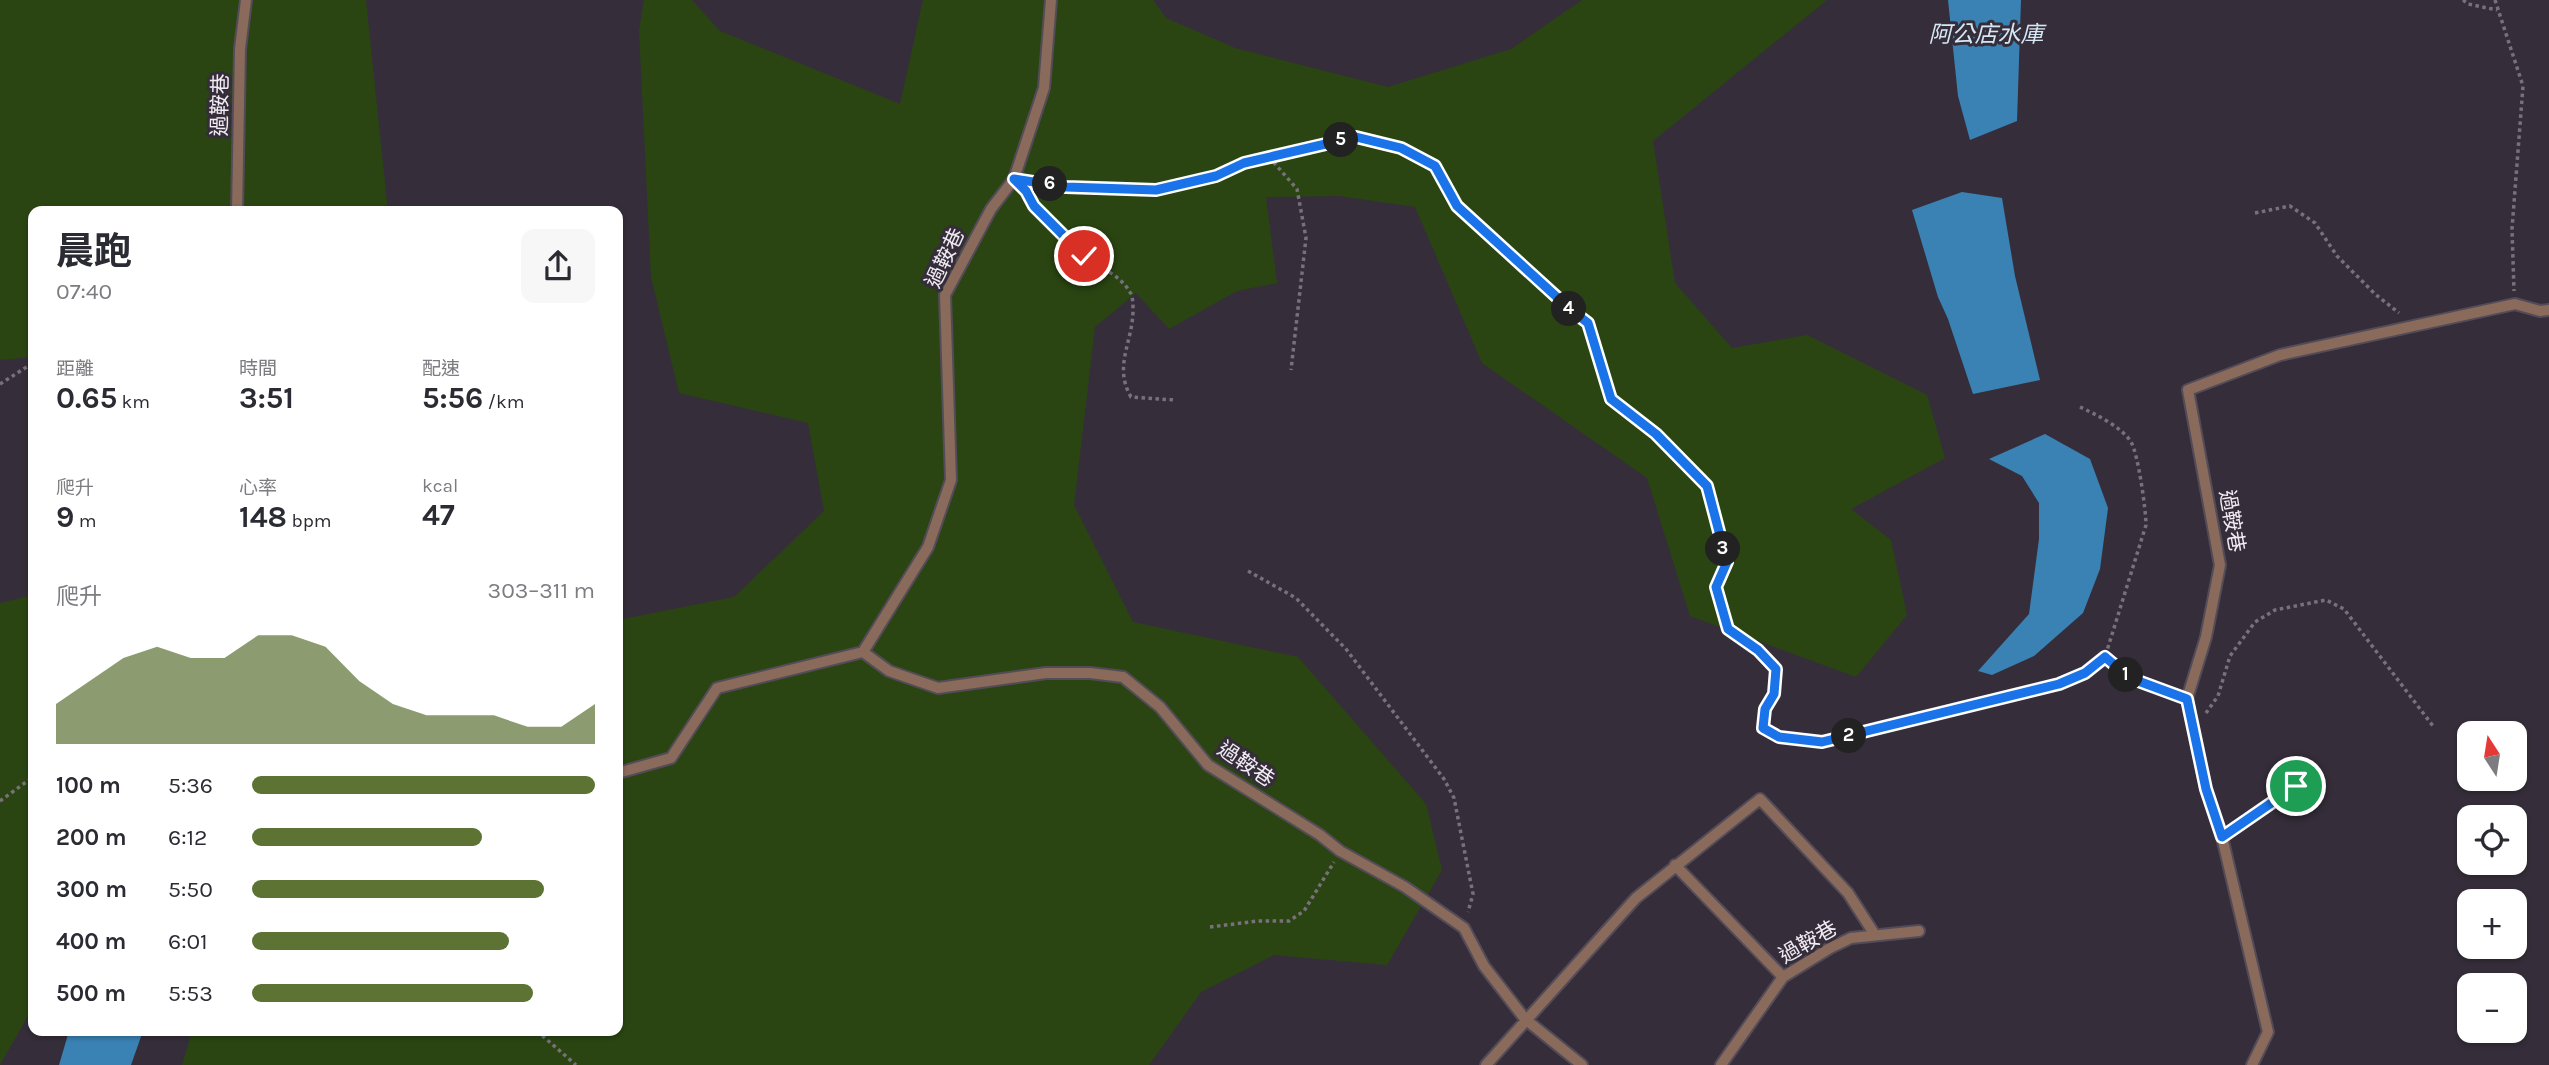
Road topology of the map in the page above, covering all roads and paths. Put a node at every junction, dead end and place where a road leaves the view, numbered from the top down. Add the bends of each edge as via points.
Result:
1 (246, 0) edge
2 (1051, 0) edge
3 (2463, 0) edge
4 (2495, 0) edge
5 (2497, 10) junction
6 (1269, 157) junction
7 (1014, 179) junction
8 (237, 206) edge
9 (2255, 213) dead end
10 (2515, 304) junction
11 (2549, 310) edge
12 (2415, 325) junction
13 (28, 366) edge
14 (1291, 370) dead end
15 (0, 384) edge
16 (1175, 400) dead end
17 (2080, 407) dead end
18 (1248, 570) dead end
19 (863, 652) junction
20 (2105, 657) junction
21 (2187, 699) junction
22 (2433, 726) dead end
23 (2195, 730) junction
24 (623, 772) edge
25 (28, 781) edge
26 (2296, 786) dead end
27 (0, 801) edge
28 (2222, 837) junction
29 (1340, 851) junction
30 (1675, 865) junction
31 (1210, 927) dead end
32 (1464, 928) junction
33 (1919, 931) dead end
34 (1875, 934) junction
35 (1783, 977) junction
36 (1525, 1019) junction
37 (543, 1036) edge
38 (576, 1065) edge
39 (1486, 1065) edge
40 (1582, 1065) edge
41 (1721, 1065) edge
42 (2252, 1065) edge

1 - 8 lane, 過鞍巷 via 240,49
2 - 7 lane, 過鞍巷 via 1044,88
3 - 5 path
4 - 5 path
5 - 10 path via 2523,86 2512,229
6 - 7 path via 1156,190 1066,187
6 - 14 path via 1297,189 1306,238
6 - 20 path via 1356,137 1401,148 1435,166 1457,206 1588,323 1611,399 1656,434 1707,486 1727,562 1716,587 1728,629 1776,669 1763,728 1779,737 1822,742 2059,684 2085,673
7 - 16 path via 1084,256 1123,282 1133,297 1133,326 1123,356 1123,384 1131,397
7 - 19 lane, 過鞍巷 via 991,209 945,295 951,480 928,547
9 - 12 path via 2290,206 2315,223 2337,256
10 - 11 lane
10 - 12 lane, 過鞍巷
12 - 21 lane, 過鞍巷 via 2280,355 2188,390 2221,565 2207,638
13 - 15 path
17 - 20 path via 2105,419 2131,442 2146,507 2146,524
18 - 32 path via 1296,598 1346,649 1444,779 1454,798 1473,894
19 - 24 lane via 717,688 671,758
19 - 29 lane, 過鞍巷 via 889,671 938,688 1046,673 1123,677 1160,707 1208,765
20 - 21 path via 2130,678
21 - 23 lane
22 - 23 path via 2344,609 2326,600 2275,610 2255,622 2230,656 2218,696
23 - 28 lane via 2206,789
25 - 27 path
26 - 28 path
28 - 42 lane via 2268,1032
29 - 31 path via 1304,911 1289,921
29 - 32 lane, 過鞍巷 via 1405,887
30 - 34 lane, 過鞍巷 via 1760,799 1848,893
30 - 35 lane
30 - 36 lane, 過鞍巷 via 1636,898
32 - 36 lane, 過鞍巷 via 1484,966
33 - 34 lane, 過鞍巷
34 - 35 lane, 過鞍巷 via 1851,938
35 - 41 lane, 過鞍巷
36 - 39 lane, 過鞍巷
36 - 40 lane, 過鞍巷
37 - 38 path

